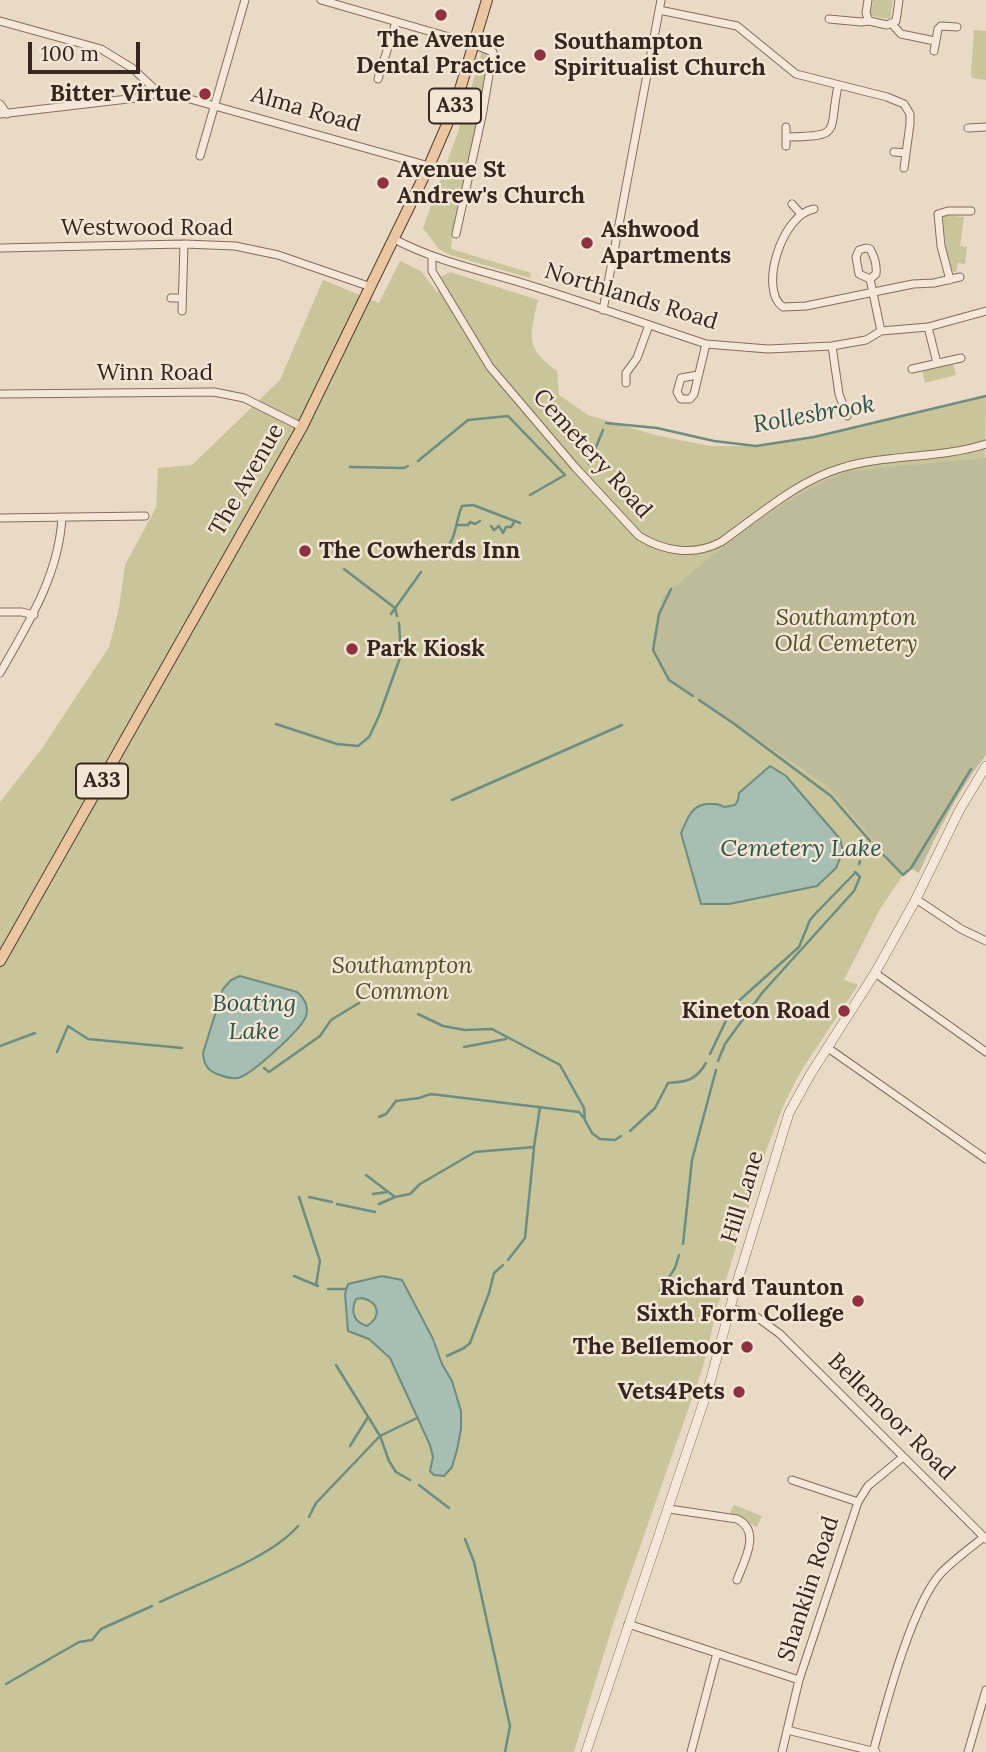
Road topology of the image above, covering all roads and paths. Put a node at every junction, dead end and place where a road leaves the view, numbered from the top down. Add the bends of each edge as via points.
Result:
1 (246, 0) edge
2 (321, 0) edge
3 (355, 0) edge
4 (487, 0) edge
5 (661, 0) edge
6 (868, 0) edge
7 (899, 0) edge
8 (352, 9) junction
9 (659, 10) junction
10 (829, 19) dead end
11 (0, 21) edge
12 (869, 21) junction
13 (397, 22) junction
14 (892, 24) junction
15 (957, 27) dead end
16 (935, 41) junction
17 (474, 44) junction
18 (934, 51) dead end
19 (381, 69) junction
20 (391, 72) dead end
21 (378, 79) dead end
22 (838, 86) junction
23 (173, 94) dead end
24 (0, 104) edge
25 (215, 105) junction
26 (4, 114) edge
27 (786, 127) dead end
28 (986, 127) edge
29 (968, 128) dead end
30 (787, 137) junction
31 (786, 146) dead end
32 (894, 152) dead end
33 (906, 153) junction
34 (200, 156) dead end
35 (429, 166) junction
36 (904, 168) dead end
37 (792, 204) dead end
38 (814, 209) dead end
39 (971, 211) dead end
40 (800, 213) junction
41 (456, 234) dead end
42 (394, 239) junction
43 (184, 244) junction
44 (0, 248) edge
45 (432, 257) junction
46 (960, 278) dead end
47 (870, 279) dead end
48 (950, 280) junction
49 (371, 287) junction
50 (872, 293) junction
51 (171, 298) dead end
52 (182, 298) junction
53 (603, 310) junction
54 (182, 311) dead end
55 (986, 311) edge
56 (649, 325) junction
57 (928, 327) junction
58 (881, 331) junction
59 (706, 344) junction
60 (832, 345) junction
61 (961, 358) dead end
62 (937, 363) junction
63 (912, 369) dead end
64 (616, 372) dead end
65 (626, 373) junction
66 (698, 375) dead end
67 (626, 383) dead end
68 (0, 394) edge
69 (853, 404) dead end
70 (843, 406) junction
71 (847, 416) dead end
72 (302, 427) junction
73 (986, 444) edge
74 (145, 516) dead end
75 (62, 517) junction
76 (0, 518) edge
77 (0, 612) edge
78 (34, 615) junction
79 (0, 673) edge
80 (986, 766) edge
81 (916, 899) junction
82 (986, 941) edge
83 (0, 961) edge
84 (875, 973) junction
85 (828, 1048) junction
86 (986, 1052) edge
87 (986, 1159) edge
88 (730, 1308) junction
89 (903, 1457) junction
90 (792, 1480) dead end
91 (858, 1502) junction
92 (669, 1509) junction
93 (985, 1538) edge
94 (742, 1575) dead end
95 (628, 1624) junction
96 (717, 1653) junction
97 (799, 1680) junction
98 (986, 1690) edge
99 (787, 1730) junction
100 (586, 1752) edge
101 (691, 1752) edge
102 (782, 1752) edge
103 (874, 1752) edge
104 (968, 1752) edge

1 - 25 street
2 - 8 street
3 - 8 street
4 - 17 main road, The Avenue / A33
5 - 9 street
6 - 12 street
7 - 14 street
8 - 13 street
9 - 22 street via 737,26 796,74
9 - 53 street
10 - 12 street
11 - 26 street via 101,49 132,68 159,93
12 - 14 street
13 - 17 street
13 - 19 street
14 - 16 street via 901,34
15 - 16 street via 941,26
16 - 18 street
17 - 35 main road, The Avenue / A33 via 455,106
17 - 41 street via 493,52
19 - 20 street
19 - 21 street
22 - 30 street via 827,133
22 - 33 street via 904,104 910,114
23 - 25 street, Alma Road
24 - 26 street
25 - 34 street
25 - 35 street, Alma Road
27 - 30 street
28 - 29 street
30 - 31 street
32 - 33 street
33 - 36 street
35 - 42 main road, The Avenue / A33
37 - 40 street
38 - 40 street
39 - 48 street via 934,212
40 - 50 street via 779,243 774,269 777,303 806,306
42 - 45 street, Northlands Road
42 - 49 main road, The Avenue / A33
43 - 44 street, Westwood Road
43 - 49 street, Westwood Road via 267,252
43 - 52 street
45 - 53 street, Northlands Road
45 - 73 street, Cemetery Road via 432,271 489,367 575,467 651,544 675,550 707,549 804,485 841,468
46 - 48 street
47 - 50 street
48 - 50 street
49 - 72 main road, The Avenue / A33
50 - 58 street
51 - 52 street
52 - 54 street
53 - 56 street, Northlands Road
55 - 57 street, Northlands Road
56 - 59 street, Northlands Road
56 - 65 street
57 - 58 street, Northlands Road
57 - 62 street
58 - 60 street, Northlands Road via 866,340
59 - 60 street, Northlands Road via 768,349
59 - 66 street
60 - 70 street
61 - 62 street
62 - 63 street
64 - 65 street
65 - 67 street
68 - 72 street, Winn Road via 202,390 244,398
69 - 70 street
70 - 71 street
72 - 83 main road, The Avenue / A33
74 - 75 street
75 - 76 street
75 - 78 street via 55,558
77 - 78 street
78 - 79 street
80 - 81 street, Hill Lane
81 - 82 street
81 - 84 street, Hill Lane
84 - 85 street, Hill Lane
84 - 86 street
85 - 87 street
85 - 88 street, Hill Lane via 787,1120
88 - 89 street, Bellemoor Road via 754,1315 780,1334
88 - 92 street, Hill Lane
89 - 91 street, Shanklin Road via 868,1486
89 - 93 street, Bellemoor Road
90 - 91 street
91 - 97 street, Shanklin Road
92 - 94 street via 741,1521 751,1539
92 - 95 street, Hill Lane
93 - 103 street via 942,1572 921,1605
95 - 96 street
95 - 100 street, Hill Lane
96 - 97 street
96 - 101 street
97 - 99 street, Shanklin Road
98 - 104 street
99 - 102 street, Shanklin Road
99 - 103 street

